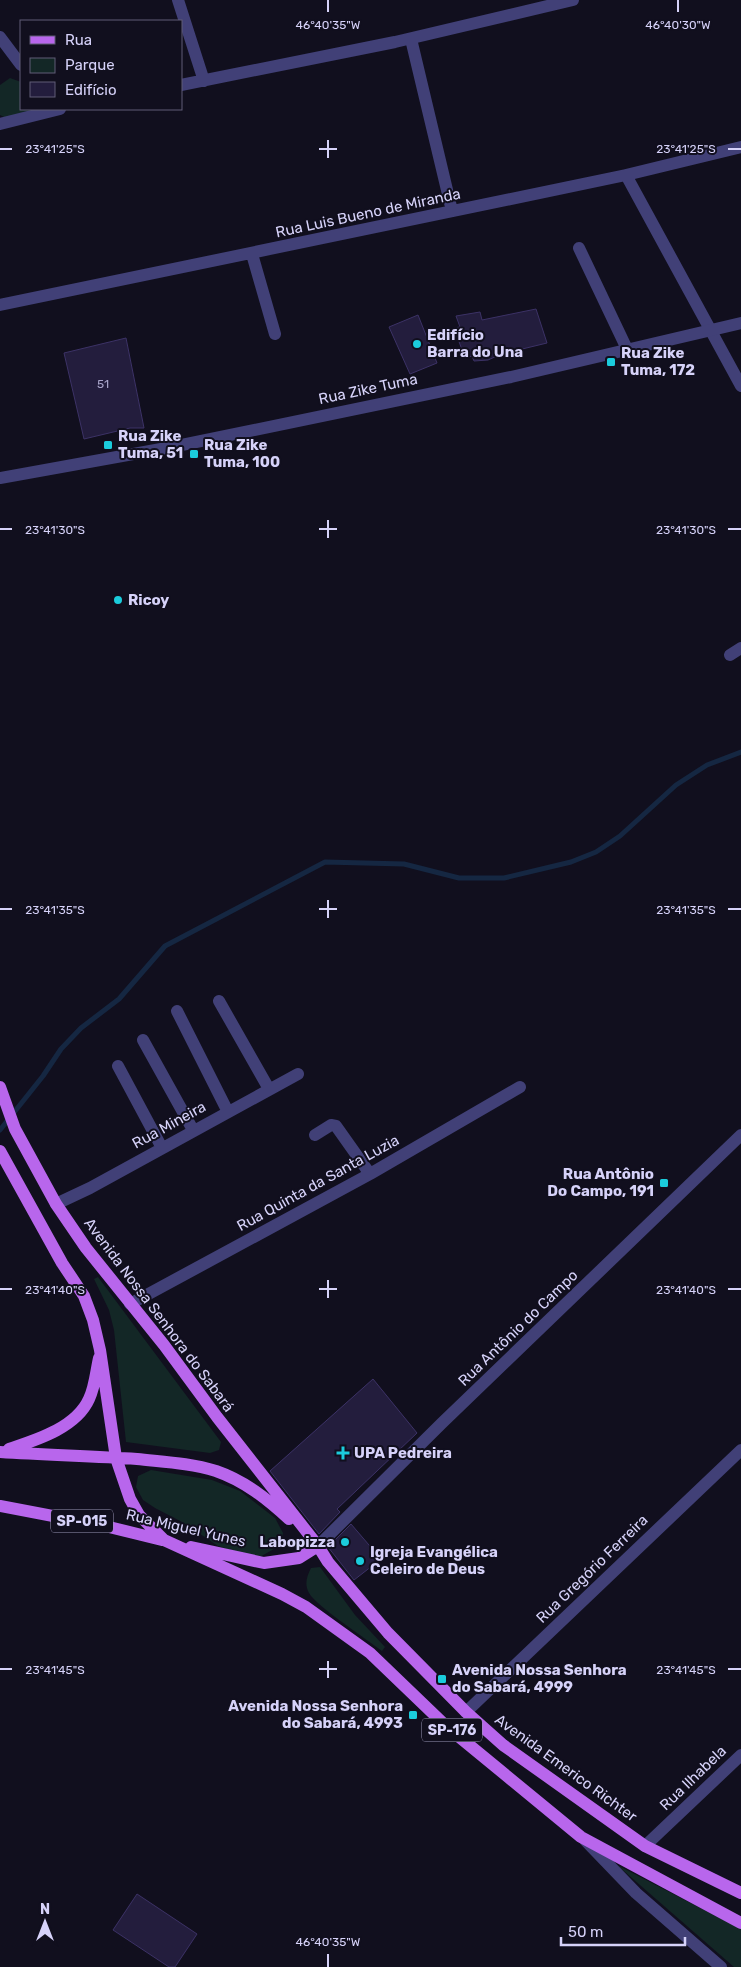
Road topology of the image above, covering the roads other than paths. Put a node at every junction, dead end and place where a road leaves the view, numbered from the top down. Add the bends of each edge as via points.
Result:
1 (178, 0) edge
2 (574, 0) edge
3 (0, 37) edge
4 (411, 39) junction
5 (20, 64) edge
6 (204, 81) junction
7 (182, 85) edge
8 (51, 110) edge
9 (0, 124) edge
10 (741, 147) edge
11 (626, 175) junction
12 (452, 211) junction
13 (579, 248) dead end
14 (252, 254) junction
15 (0, 305) edge
16 (741, 323) edge
17 (712, 330) junction
18 (275, 334) dead end
19 (627, 349) junction
20 (741, 386) edge
21 (0, 478) edge
22 (219, 1001) dead end
23 (176, 1011) dead end
24 (143, 1040) dead end
25 (118, 1066) dead end
26 (298, 1074) dead end
27 (0, 1087) edge
28 (520, 1087) dead end
29 (270, 1089) junction
30 (228, 1112) junction
31 (193, 1130) junction
32 (315, 1134) dead end
33 (741, 1135) edge
34 (162, 1148) junction
35 (0, 1151) edge
36 (370, 1174) junction
37 (56, 1204) junction
38 (130, 1304) junction
39 (100, 1350) junction
40 (741, 1450) edge
41 (0, 1452) edge
42 (116, 1458) junction
43 (0, 1506) edge
44 (164, 1540) junction
45 (318, 1546) junction
46 (466, 1712) junction
47 (741, 1755) edge
48 (582, 1837) junction
49 (645, 1846) junction
50 (741, 1893) edge
51 (741, 1923) edge
52 (721, 1967) edge

1 - 6 street
2 - 4 street
3 - 5 street
4 - 6 street
4 - 12 street
6 - 7 street
8 - 9 street
10 - 11 street, Rua Luis Bueno de Miranda
11 - 12 street, Rua Luis Bueno de Miranda
11 - 17 street
12 - 14 street, Rua Luis Bueno de Miranda
13 - 19 street
14 - 15 street, Rua Luis Bueno de Miranda
14 - 18 street
16 - 17 street, Rua Zike Tuma
17 - 19 street, Rua Zike Tuma
17 - 20 street
19 - 21 street, Rua Zike Tuma via 511,377 155,450
22 - 29 street
23 - 30 street
24 - 31 street
25 - 34 street
26 - 29 street, Rua Mineira
27 - 37 main road, Avenida Nossa Senhora do Sabará via 15,1129
28 - 36 street, Rua Quinta da Santa Luzia
29 - 30 street, Rua Mineira
30 - 31 street, Rua Mineira
31 - 34 street, Rua Mineira
32 - 36 street via 331,1125 336,1126
33 - 45 street, Rua Antônio do Campo
34 - 37 street, Rua Mineira
35 - 39 main road via 84,1296
36 - 38 street, Rua Quinta da Santa Luzia
37 - 38 main road, Avenida Nossa Senhora do Sabará
38 - 45 main road, Avenida Nossa Senhora do Sabará
39 - 41 main road via 90,1398 80,1414 34,1441
39 - 42 main road
40 - 46 street, Rua Gregório Ferreira
41 - 42 main road
42 - 44 main road via 139,1515
42 - 45 main road via 180,1463 217,1472 264,1496
43 - 44 main road, Rua Miguel Yunes / SP-015
44 - 45 main road, Rua Miguel Yunes / SP-015 via 264,1563 299,1558
44 - 48 main road, SP-176 via 306,1607 370,1653 446,1726
45 - 46 main road, Avenida Emerico Richter / SP-176 via 388,1633
46 - 49 main road, Avenida Emerico Richter / SP-176 via 503,1745
47 - 49 street, Rua Ilhabela
48 - 51 main road, SP-176
48 - 52 street via 636,1893
49 - 50 main road, Avenida Emerico Richter / SP-176

